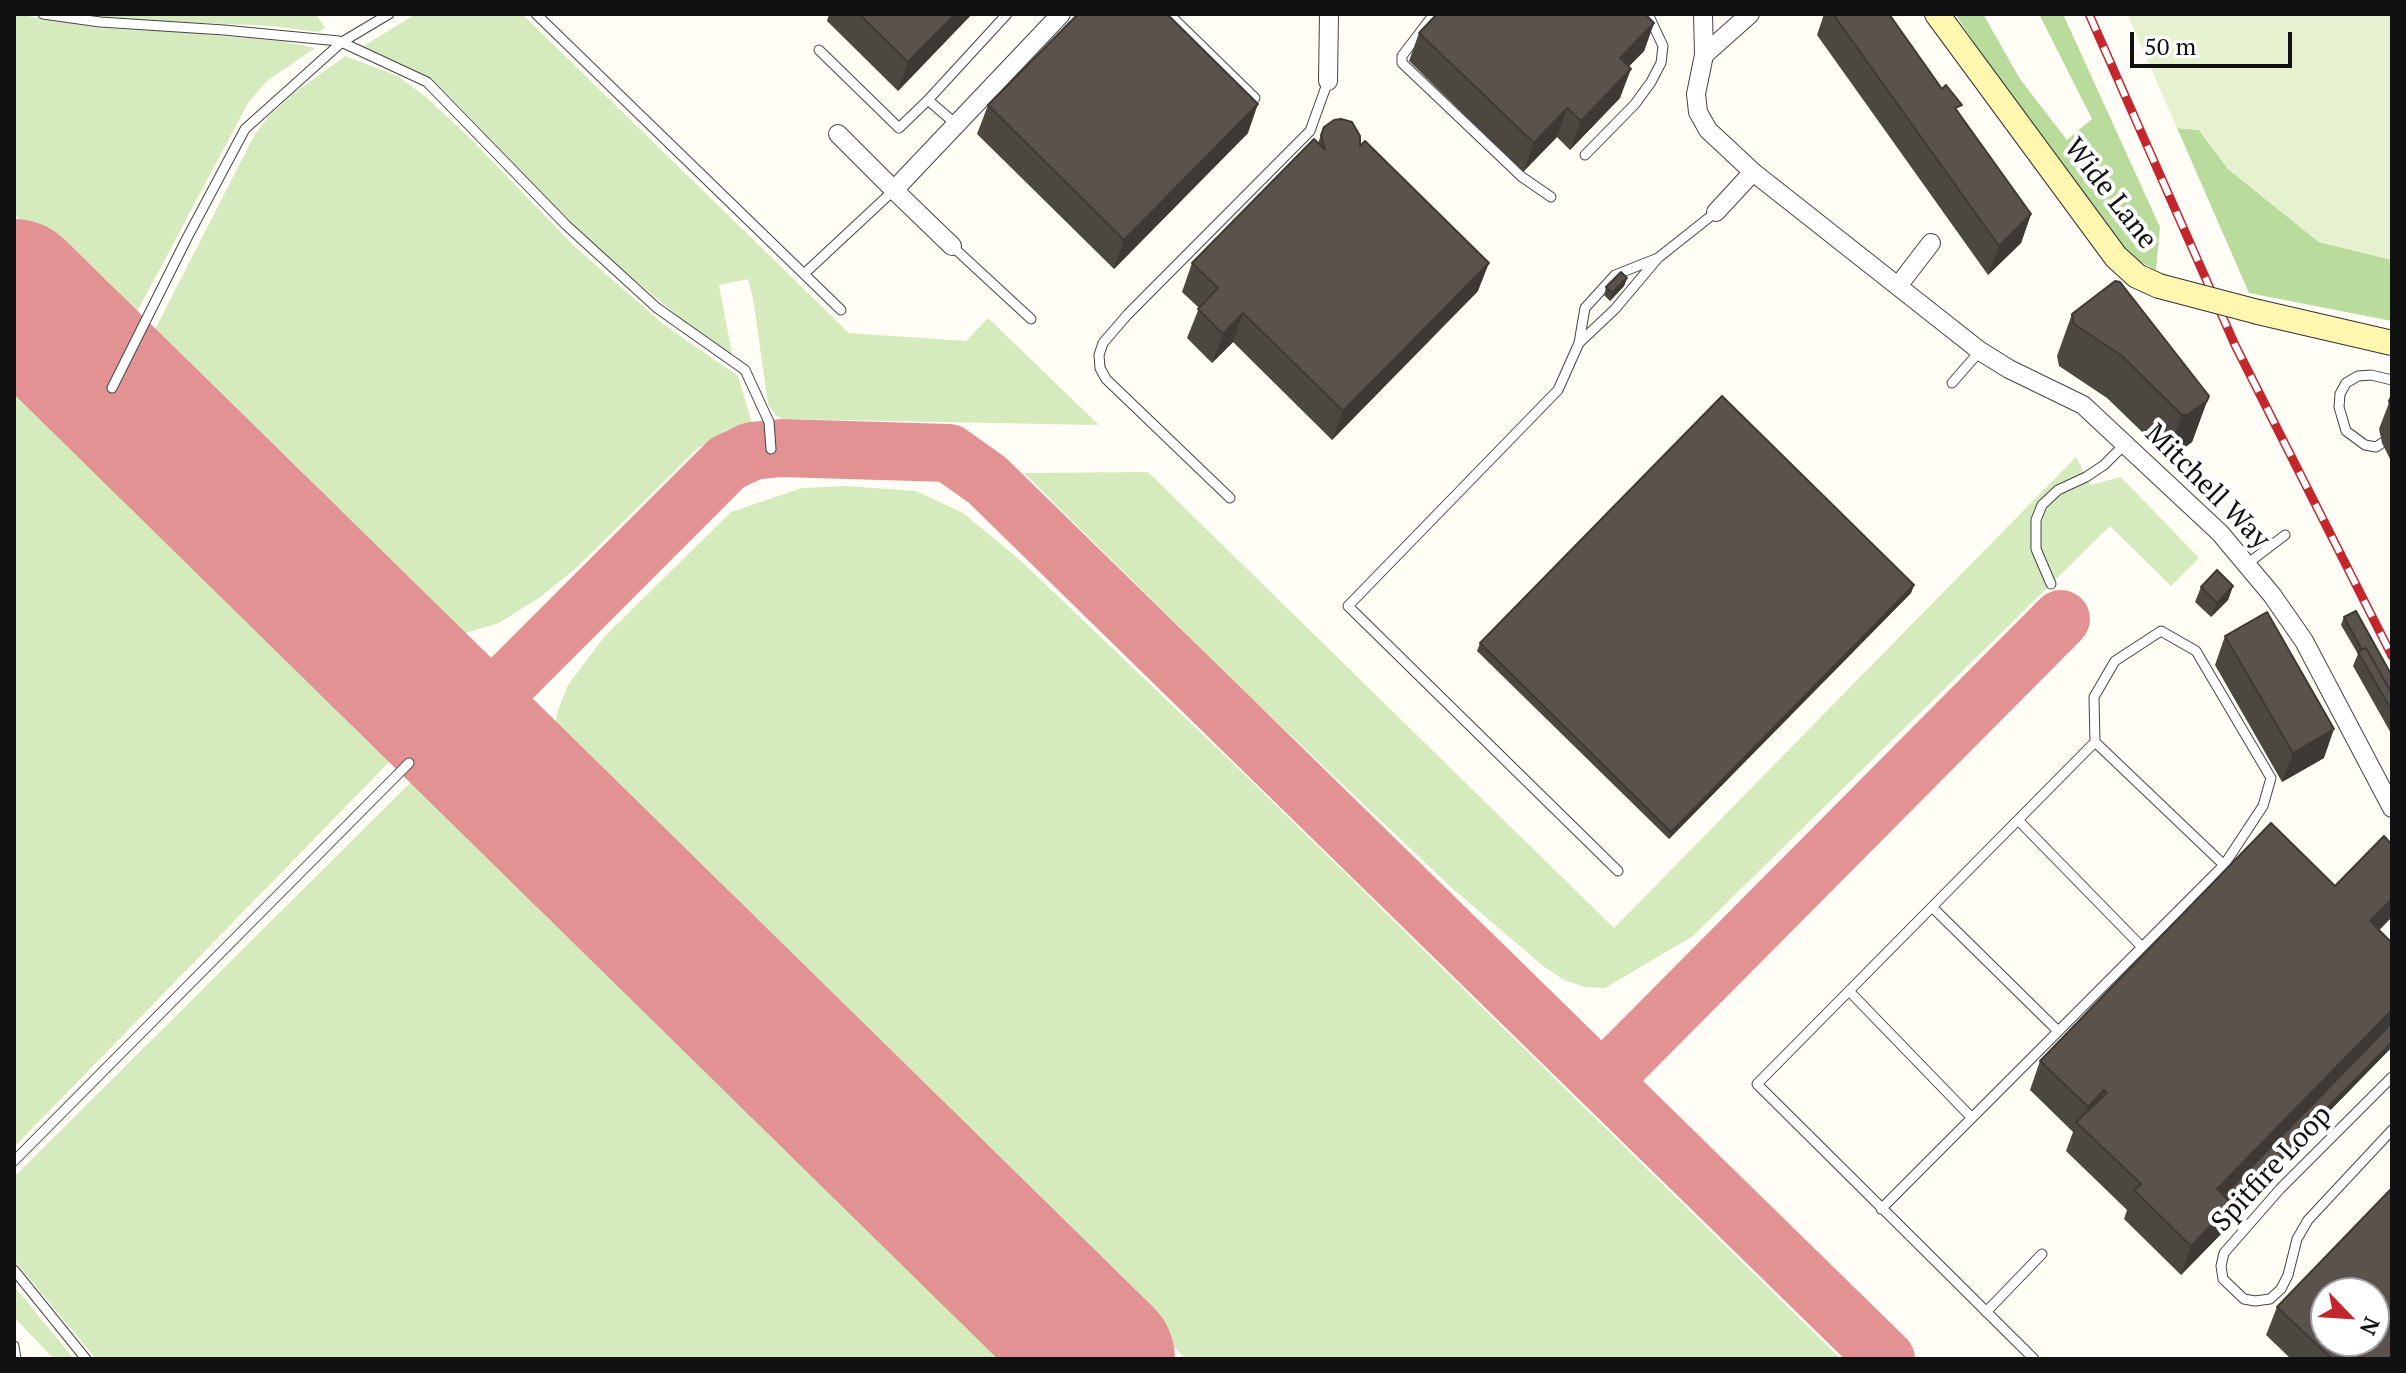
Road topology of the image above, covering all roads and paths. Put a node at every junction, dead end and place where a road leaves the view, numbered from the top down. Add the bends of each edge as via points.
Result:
1 (43, 14) edge
2 (389, 14) edge
3 (536, 14) edge
4 (1007, 14) edge
5 (1061, 14) edge
6 (1169, 14) edge
7 (1329, 14) edge
8 (1434, 14) edge
9 (1648, 14) edge
10 (1703, 14) edge
11 (1750, 14) edge
12 (1937, 14) edge
13 (342, 42) junction
14 (819, 50) dead end
15 (1704, 55) junction
16 (1328, 81) joint
17 (1255, 98) edge
18 (928, 100) junction
19 (957, 125) junction
20 (838, 134) dead end
21 (1585, 155) dead end
22 (1753, 172) junction
23 (894, 190) junction
24 (1551, 197) dead end
25 (1716, 212) joint
26 (1931, 243) dead end
27 (952, 246) joint
28 (1658, 258) junction
29 (805, 273) junction
30 (1898, 286) junction
31 (841, 310) dead end
32 (1031, 319) dead end
33 (1579, 343) junction
34 (2392, 343) edge
35 (1980, 351) junction
36 (2392, 380) edge
37 (1952, 383) dead end
38 (112, 388) dead end
39 (2382, 443) dead end
40 (2125, 444) junction
41 (771, 449) dead end
42 (1230, 498) dead end
43 (2285, 535) dead end
44 (2247, 564) junction
45 (2051, 584) dead end
46 (2095, 742) junction
47 (409, 763) dead end
48 (2392, 808) edge
49 (2018, 820) junction
50 (2224, 865) junction
51 (1618, 871) dead end
52 (1932, 907) junction
53 (2142, 947) junction
54 (1849, 991) junction
55 (2058, 1031) junction
56 (2392, 1077) edge
57 (1972, 1118) junction
58 (2392, 1130) edge
59 (14, 1161) edge
60 (1881, 1209) junction
61 (2042, 1254) dead end
62 (14, 1270) edge
63 (1986, 1312) junction
64 (14, 1346) edge
65 (16, 1359) edge
66 (86, 1359) edge
67 (2034, 1359) edge

1 - 13 lane
2 - 13 lane
3 - 29 lane
4 - 18 lane
5 - 19 street
6 - 17 lane
7 - 16 street
8 - 24 lane via 1402,63 1522,177
9 - 21 lane via 1663,46 1661,63 1635,104
10 - 15 street, Mitchell Way
11 - 15 street
12 - 34 street, Wide Lane, bridge via 2116,257 2137,276 2159,286
13 - 38 lane via 245,129
13 - 41 lane via 427,82 566,225 657,308 745,370 769,422
14 - 18 lane via 899,128
15 - 22 street, Mitchell Way via 1698,112 1708,130
16 - 42 lane via 1310,131 1128,314 1099,355 1106,379
18 - 19 lane
19 - 23 street
20 - 23 street
22 - 25 street
22 - 30 street, Mitchell Way
23 - 27 street
23 - 29 lane
25 - 28 lane
26 - 30 street
27 - 32 lane
28 - 33 lane
28 - 33 lane via 1615,275 1585,308
29 - 31 lane
30 - 35 street, Mitchell Way
33 - 51 lane via 1558,390 1348,606
35 - 37 lane
35 - 40 street, Mitchell Way via 2083,405
36 - 39 lane via 2358,376 2340,394 2346,431 2365,445
40 - 44 street, Mitchell Way
40 - 45 lane via 2104,465 2042,505 2036,549
43 - 44 lane
44 - 48 street, Mitchell Way via 2304,641
46 - 49 lane
46 - 50 lane
46 - 50 lane via 2094,697 2115,661 2161,631 2196,651 2271,778 2263,806
47 - 59 lane
49 - 52 lane
49 - 53 lane
50 - 53 lane
52 - 54 lane
52 - 55 lane
53 - 55 lane
54 - 57 lane
54 - 60 lane via 1757,1084
55 - 57 lane
56 - 58 lane, Spitfire Loop via 2224,1253 2223,1279 2244,1299 2270,1299 2288,1275 2308,1220
57 - 60 lane
60 - 63 lane
61 - 63 lane
62 - 66 lane
63 - 67 lane
64 - 65 lane

